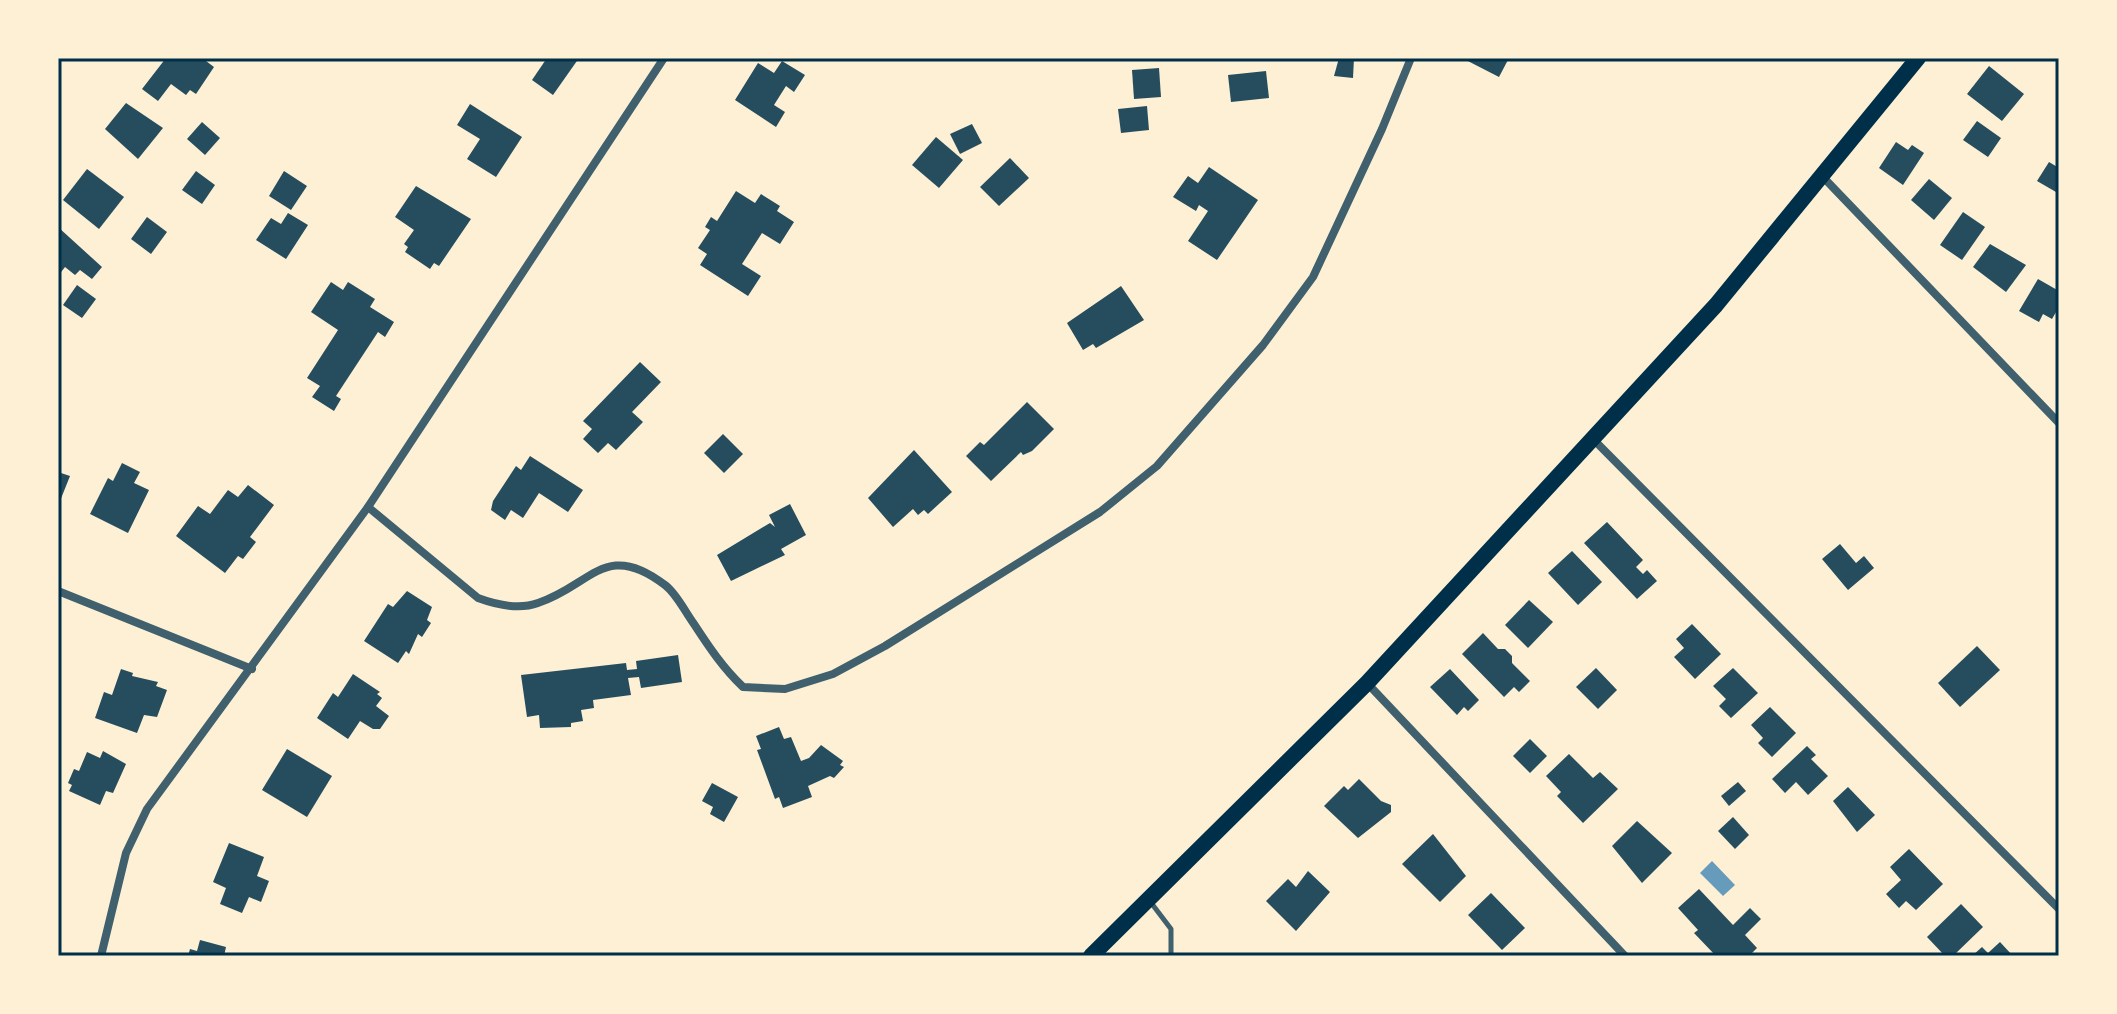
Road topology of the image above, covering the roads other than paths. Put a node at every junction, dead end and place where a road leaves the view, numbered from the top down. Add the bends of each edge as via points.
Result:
1 (664, 58) edge
2 (1411, 58) edge
3 (1918, 58) edge
4 (1822, 176) junction
5 (2059, 423) edge
6 (1593, 438) junction
7 (368, 507) junction
8 (58, 591) edge
9 (252, 669) junction
10 (1367, 683) junction
11 (1149, 899) junction
12 (2059, 909) edge
13 (101, 956) edge
14 (1092, 956) edge
15 (1171, 956) edge
16 (1625, 956) edge

1 - 7 street
2 - 7 street via 1313,277 1157,466 1100,512 833,674 785,689 743,687 667,587 640,570 614,564 538,603 497,605 478,598
3 - 4 main road
4 - 5 street
4 - 6 main road via 1716,305
6 - 10 main road
6 - 12 street
7 - 9 street
8 - 9 street
9 - 13 street via 147,809 126,853
10 - 11 main road
10 - 16 street
11 - 14 main road
11 - 15 lane via 1171,929

